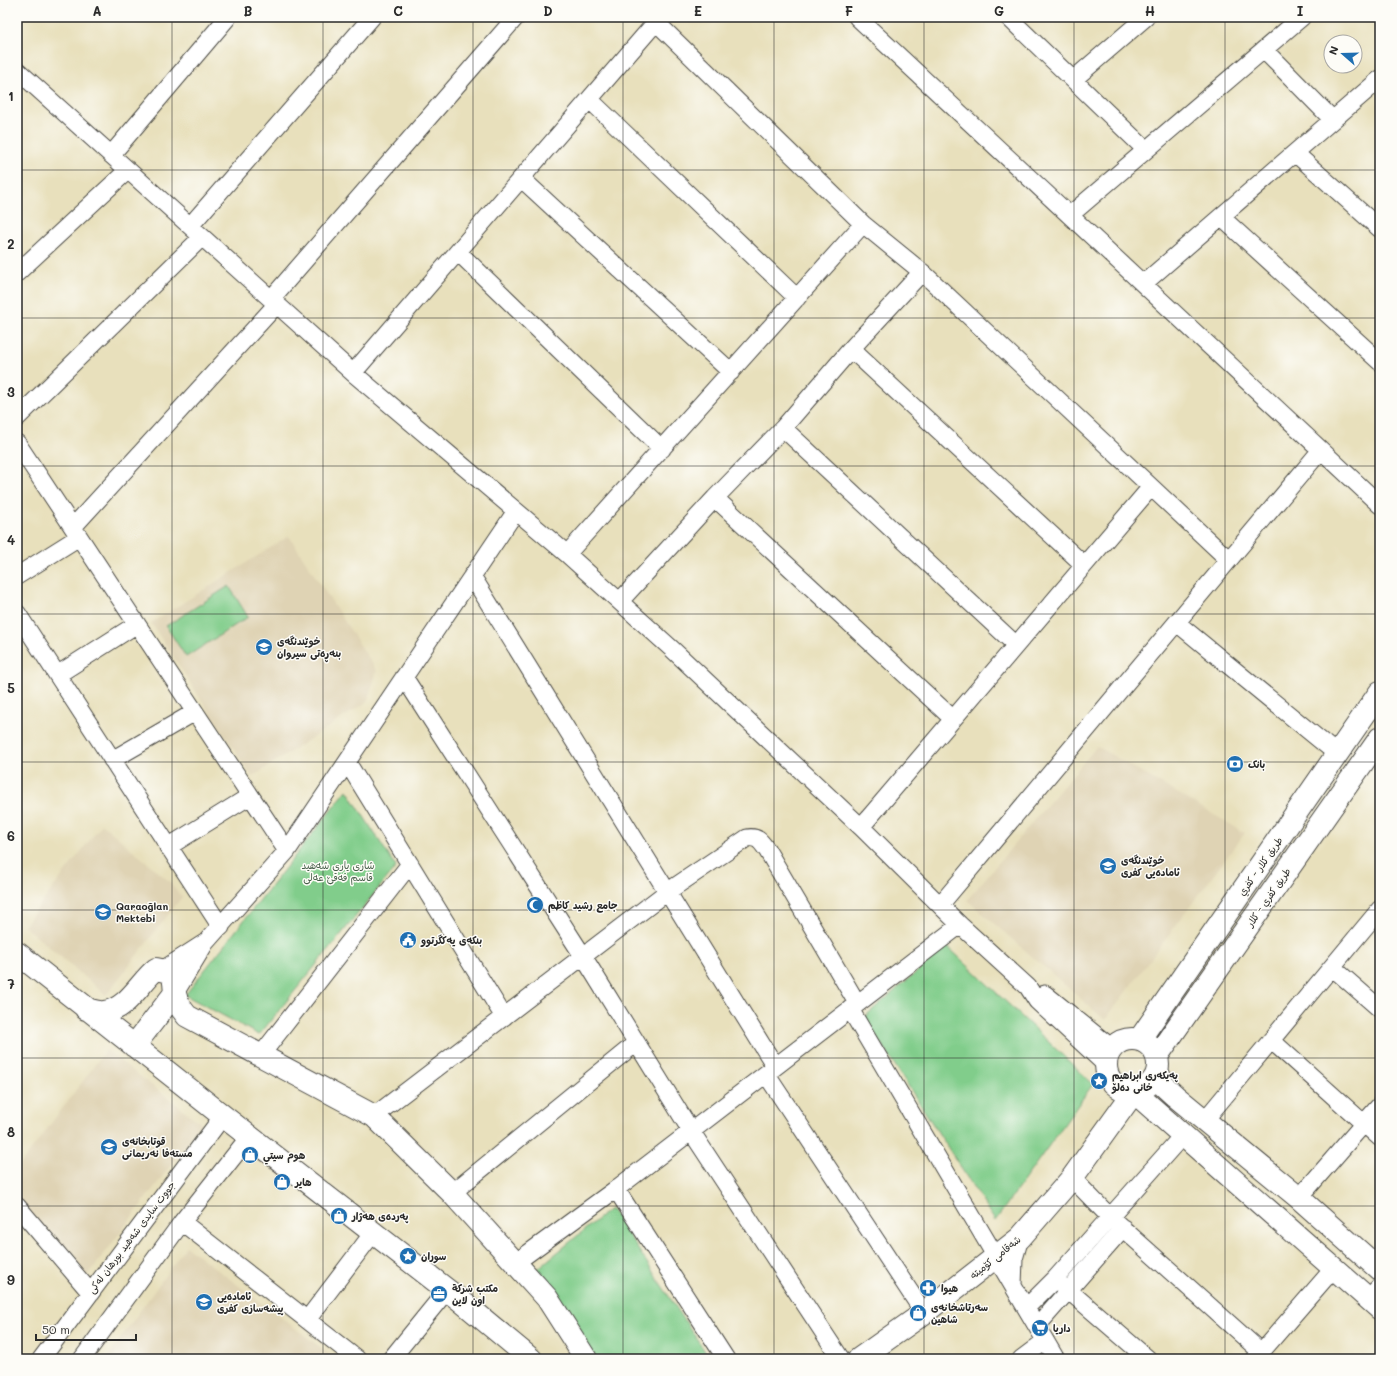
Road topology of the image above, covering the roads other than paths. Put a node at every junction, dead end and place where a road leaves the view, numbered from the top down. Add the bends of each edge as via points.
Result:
1 (228, 17) edge
2 (372, 17) edge
3 (516, 17) edge
4 (858, 17) edge
5 (1008, 17) edge
6 (1146, 17) edge
7 (1302, 17) edge
8 (1264, 50) junction
9 (17, 70) edge
10 (1074, 79) junction
11 (1377, 87) edge
12 (590, 100) junction
13 (1333, 120) junction
14 (1146, 150) junction
15 (1295, 153) junction
16 (111, 155) junction
17 (128, 170) junction
18 (522, 179) junction
19 (1070, 216) junction
20 (1221, 217) junction
21 (863, 224) junction
22 (1380, 229) edge
23 (196, 231) junction
24 (458, 252) junction
25 (20, 263) edge
26 (922, 272) junction
27 (1143, 284) junction
28 (797, 298) junction
29 (274, 301) junction
30 (851, 349) junction
31 (1380, 362) edge
32 (731, 372) junction
33 (353, 373) junction
34 (17, 418) edge
35 (783, 428) junction
36 (19, 449) edge
37 (662, 449) junction
38 (1322, 450) junction
39 (1151, 487) junction
40 (715, 498) junction
41 (1380, 505) edge
42 (516, 511) junction
43 (76, 532) junction
44 (567, 554) junction
45 (1229, 560) junction
46 (1084, 565) junction
47 (17, 576) edge
48 (472, 576) junction
49 (620, 601) junction
50 (17, 613) edge
51 (1176, 623) junction
52 (137, 624) junction
53 (1016, 645) junction
54 (57, 675) junction
55 (404, 677) junction
56 (1380, 692) edge
57 (194, 712) junction
58 (953, 719) junction
59 (1380, 738) edge
60 (1338, 754) junction
61 (112, 760) junction
62 (347, 762) junction
63 (250, 796) junction
64 (861, 827) junction
65 (168, 847) junction
66 (287, 851) junction
67 (410, 864) junction
68 (667, 892) junction
69 (940, 905) junction
70 (1380, 909) edge
71 (960, 925) junction
72 (221, 927) junction
73 (206, 942) junction
74 (17, 953) edge
75 (583, 956) junction
76 (1332, 967) junction
77 (164, 969) junction
78 (175, 993) junction
79 (127, 1000) junction
80 (854, 1006) junction
81 (86, 1009) junction
82 (1380, 1009) edge
83 (504, 1017) junction
84 (1140, 1040) junction
85 (1271, 1040) junction
86 (129, 1042) junction
87 (636, 1043) junction
88 (261, 1055) junction
89 (1109, 1057) junction
90 (1157, 1064) junction
91 (770, 1070) junction
92 (1134, 1092) junction
93 (1380, 1105) edge
94 (223, 1116) junction
95 (374, 1116) junction
96 (1204, 1121) junction
97 (1364, 1123) junction
98 (691, 1131) junction
99 (1182, 1135) junction
100 (249, 1137) junction
101 (1380, 1138) edge
102 (1072, 1178) junction
103 (616, 1189) junction
104 (452, 1193) junction
105 (1299, 1198) junction
106 (17, 1206) edge
107 (182, 1222) junction
108 (1117, 1222) junction
109 (374, 1233) junction
110 (1020, 1238) junction
111 (996, 1257) junction
112 (515, 1263) junction
113 (1334, 1268) junction
114 (1380, 1270) edge
115 (1055, 1279) junction
116 (1013, 1285) junction
117 (447, 1290) junction
118 (90, 1292) junction
119 (1068, 1292) junction
120 (1376, 1298) edge
121 (1026, 1308) junction
122 (924, 1312) junction
123 (307, 1320) junction
124 (1041, 1334) junction
125 (523, 1356) edge
126 (1258, 1356) edge
127 (41, 1359) edge
128 (82, 1359) edge
129 (357, 1359) edge
130 (391, 1359) edge
131 (586, 1359) edge
132 (726, 1359) edge
133 (841, 1359) edge
134 (860, 1359) edge
135 (1021, 1359) edge
136 (1056, 1359) edge
137 (1148, 1359) edge

1 - 16 street
2 - 23 street
3 - 29 street
4 - 19 street
5 - 10 street
6 - 10 street
7 - 8 street
8 - 13 street
8 - 14 street
9 - 16 street
10 - 14 street
11 - 13 street
12 - 18 street
12 - 21 street via 656,22
12 - 28 street
13 - 15 street
14 - 19 street
15 - 20 street
15 - 22 street
16 - 17 street
17 - 23 street
17 - 25 street
18 - 24 street
18 - 32 street
19 - 27 street
20 - 27 street
20 - 31 street
21 - 26 street
21 - 28 street
23 - 29 street
23 - 34 street
24 - 33 street
24 - 37 street
26 - 30 street
26 - 39 street
27 - 38 street
28 - 32 street
29 - 33 street
29 - 43 street
30 - 35 street
30 - 46 street
32 - 37 street
33 - 42 street
35 - 40 street
35 - 53 street
36 - 43 street
37 - 44 street
38 - 41 street
38 - 45 street
39 - 45 street
39 - 46 street
40 - 49 street
40 - 58 street
42 - 44 street
42 - 48 street
43 - 47 street
43 - 52 street
44 - 49 street
45 - 51 street
46 - 53 street
48 - 55 street
48 - 68 street
49 - 64 street
50 - 54 street
51 - 60 street
51 - 69 street
52 - 54 street
52 - 57 street
53 - 58 street
54 - 61 street
55 - 62 street
55 - 75 street
56 - 60 main road, طريق كلار - كفري
57 - 61 street
57 - 63 street
58 - 64 street
59 - 90 main road, طريق كفري - كلار
60 - 84 main road, طريق كلار - كفري
61 - 65 street
62 - 66 street
62 - 67 street
63 - 65 street
63 - 66 street
64 - 69 street
65 - 72 street
66 - 72 street
67 - 83 street
67 - 88 street
68 - 75 street
68 - 80 street via 747,838 754,837 760,840
68 - 91 street
69 - 71 street
70 - 76 street
71 - 80 street
71 - 89 street via 1028,987 1042,992
72 - 73 street
73 - 77 street
73 - 78 street
74 - 81 main road
75 - 83 street
75 - 87 street
76 - 82 street
76 - 85 street
77 - 78 main road via 171,972 175,979
77 - 79 main road via 156,969
78 - 86 main road
78 - 88 main road via 178,1005 187,1016
79 - 81 main road via 116,1008 104,1012
79 - 86 main road via 123,1019
80 - 91 street
80 - 111 street
81 - 86 main road
83 - 95 street
84 - 89 main road via 1125,1040
84 - 90 main road via 1153,1048
85 - 96 street
85 - 97 street
86 - 94 main road
87 - 98 street
87 - 104 street
88 - 95 main road
89 - 92 main road via 1109,1078 1120,1088
90 - 92 main road via 1149,1086
90 - 96 main road via 1169,1091
91 - 98 street
91 - 122 street
92 - 99 main road
92 - 102 main road, شەقامی کۆمیتە
93 - 97 street
94 - 100 main road
94 - 118 street, جووت سایدی شەهید بورهان لەکی
95 - 104 main road
96 - 105 main road
97 - 101 street
97 - 105 street
98 - 103 street
98 - 133 street
99 - 108 street
99 - 113 main road
100 - 107 street
100 - 109 main road
102 - 108 street
102 - 110 main road, شەقامی کۆمیتە
103 - 112 street
103 - 132 street
104 - 112 main road
105 - 114 main road
106 - 118 street
107 - 123 street
107 - 128 street
108 - 115 street
108 - 119 street
108 - 126 street
109 - 117 main road
109 - 123 street
110 - 111 main road, شەقامی کۆمیتە
110 - 116 street via 1014,1258
111 - 116 street
111 - 122 main road, شەقامی کۆمیتە
112 - 131 main road via 547,1298
113 - 120 main road
113 - 126 street
115 - 119 street
115 - 121 street
116 - 121 street
117 - 125 main road
117 - 130 street
118 - 127 street, جووت سایدی شەهید بورهان لەکی
119 - 124 street
119 - 137 street
121 - 124 street
122 - 134 main road, شەقامی کۆمیتە
123 - 129 street
124 - 135 street
124 - 136 street

